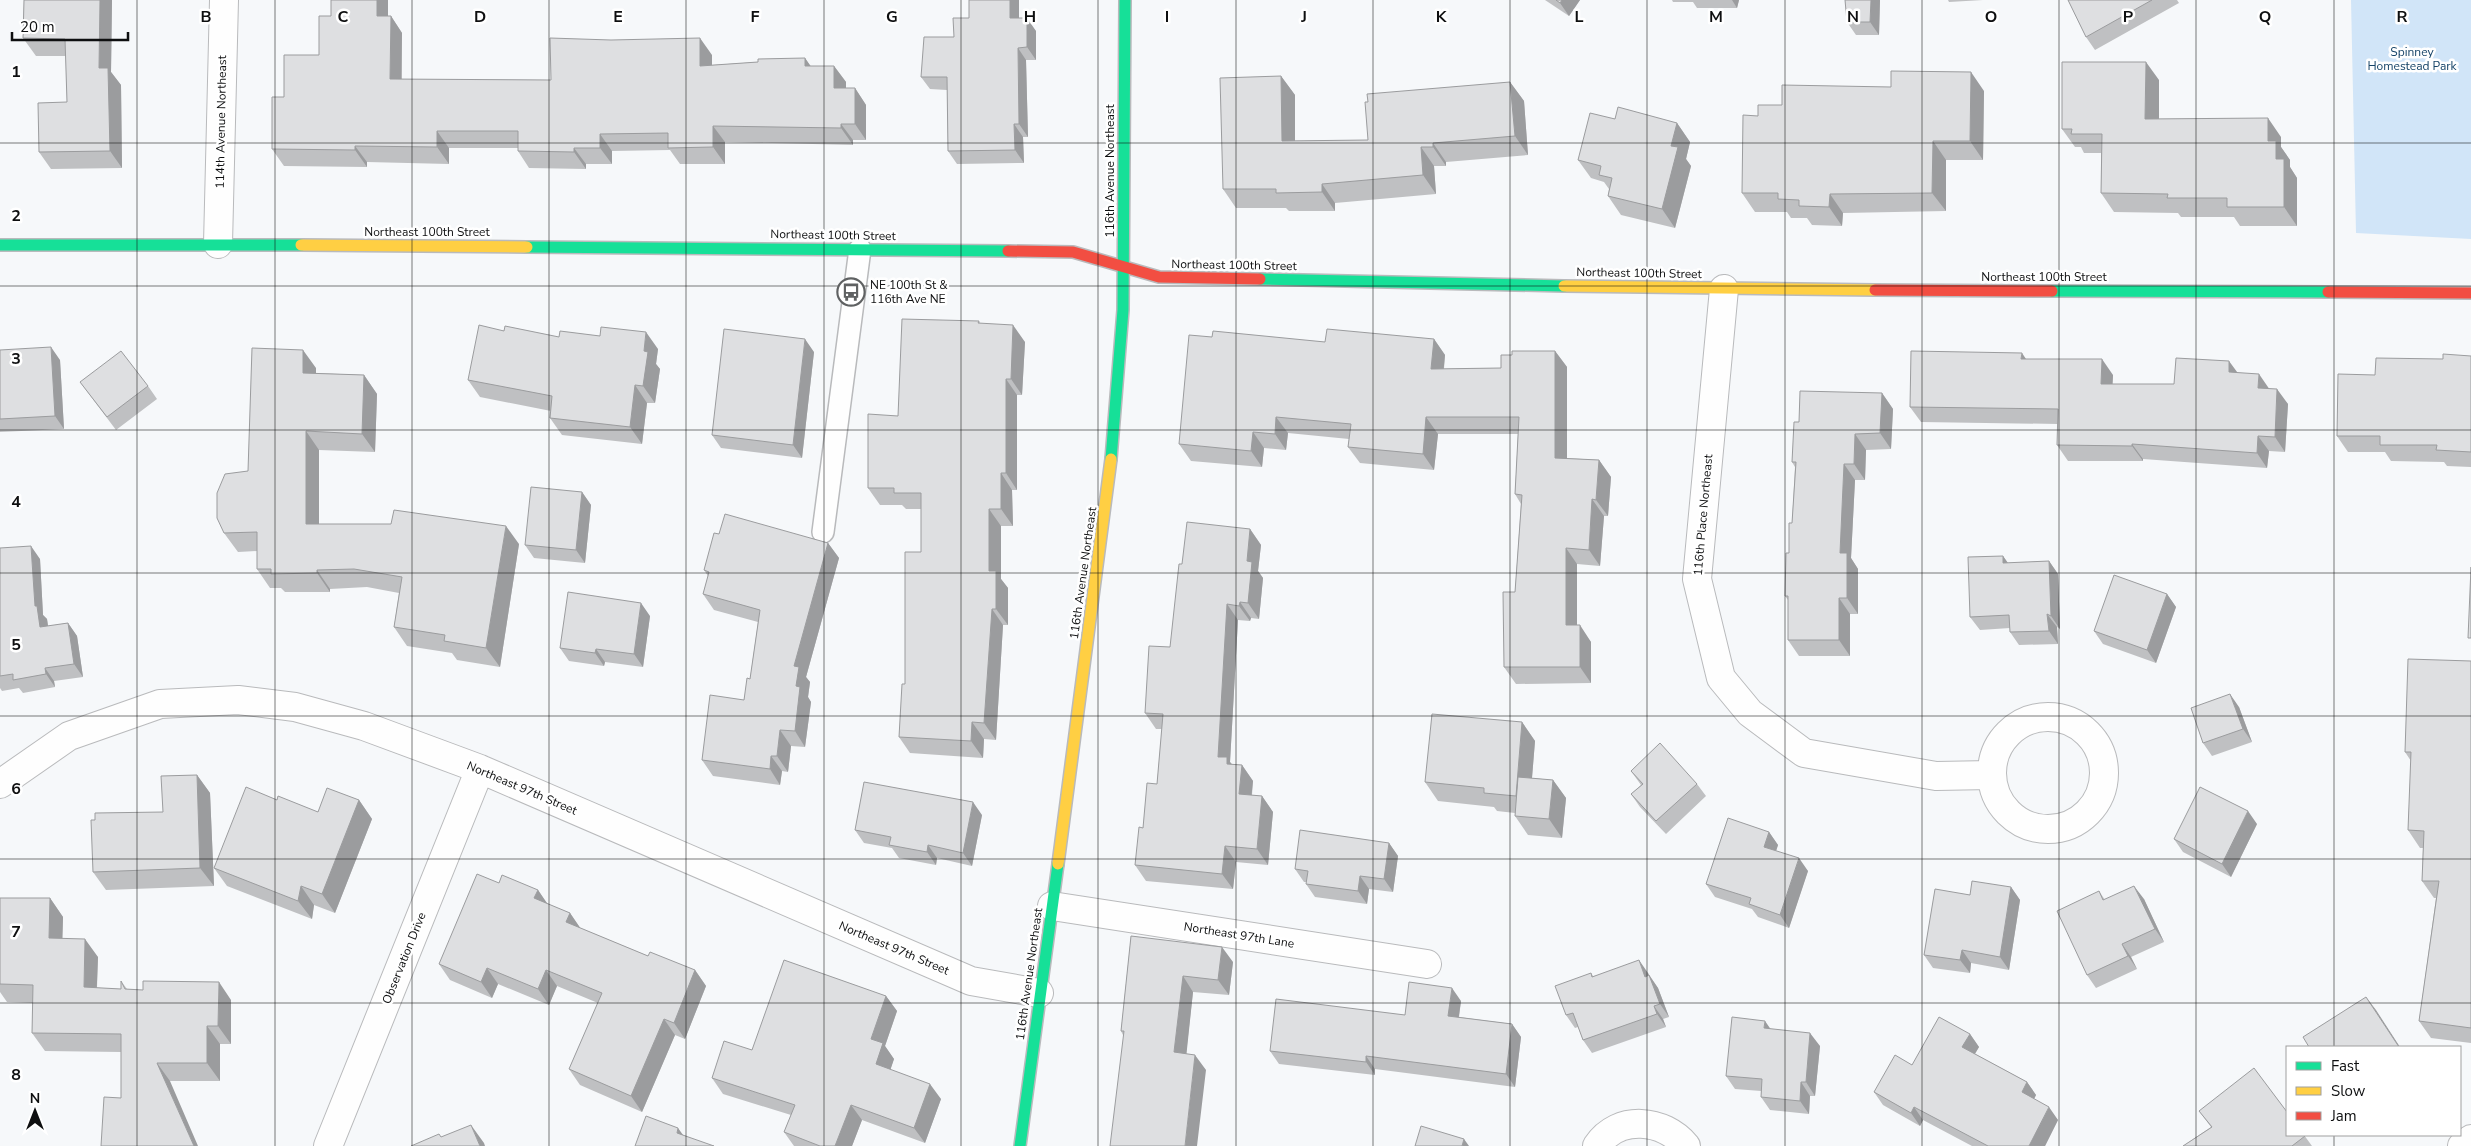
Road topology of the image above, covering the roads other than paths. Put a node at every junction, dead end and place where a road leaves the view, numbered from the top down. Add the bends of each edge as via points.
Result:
1 (224, 0) edge
2 (1125, 0) edge
3 (218, 244) junction
4 (0, 245) edge
5 (860, 249) junction
6 (1123, 268) junction
7 (1724, 289) junction
8 (2471, 293) edge
9 (823, 532) dead end
10 (480, 769) junction
11 (1991, 774) junction
12 (0, 784) edge
13 (1052, 906) junction
14 (1427, 964) dead end
15 (1039, 994) junction
16 (2471, 1139) edge
17 (328, 1146) edge
18 (1020, 1146) edge
19 (1597, 1146) edge
20 (1686, 1146) edge
21 (2462, 1146) edge

1 - 3 street, 114th Avenue Northeast
2 - 6 street, 116th Avenue Northeast
3 - 4 street, Northeast 100th Street
3 - 5 street, Northeast 100th Street
5 - 6 street, Northeast 100th Street via 1073,252
5 - 9 lane
6 - 7 street, Northeast 100th Street via 1159,277
6 - 13 street, 116th Avenue Northeast via 1115,432
7 - 8 street, Northeast 100th Street
7 - 11 street, 116th Place Northeast via 1696,579 1721,678 1750,712 1804,753 1936,776
10 - 12 street, Northeast 97th Street via 355,724 295,707 238,700 160,704 69,736
10 - 15 street, Northeast 97th Street via 971,980
10 - 17 street, Observation Drive
11 - 11 street via 1994,792 2003,808 2032,828 2049,830 2067,827 2095,806 2105,772 2102,754 2093,738 2064,718 2047,716 2014,728 2001,741
13 - 14 street, Northeast 97th Lane
13 - 15 street, 116th Avenue Northeast
15 - 18 street, 116th Avenue Northeast
16 - 21 street
19 - 20 street via 1614,1130 1630,1124 1647,1123 1664,1128

